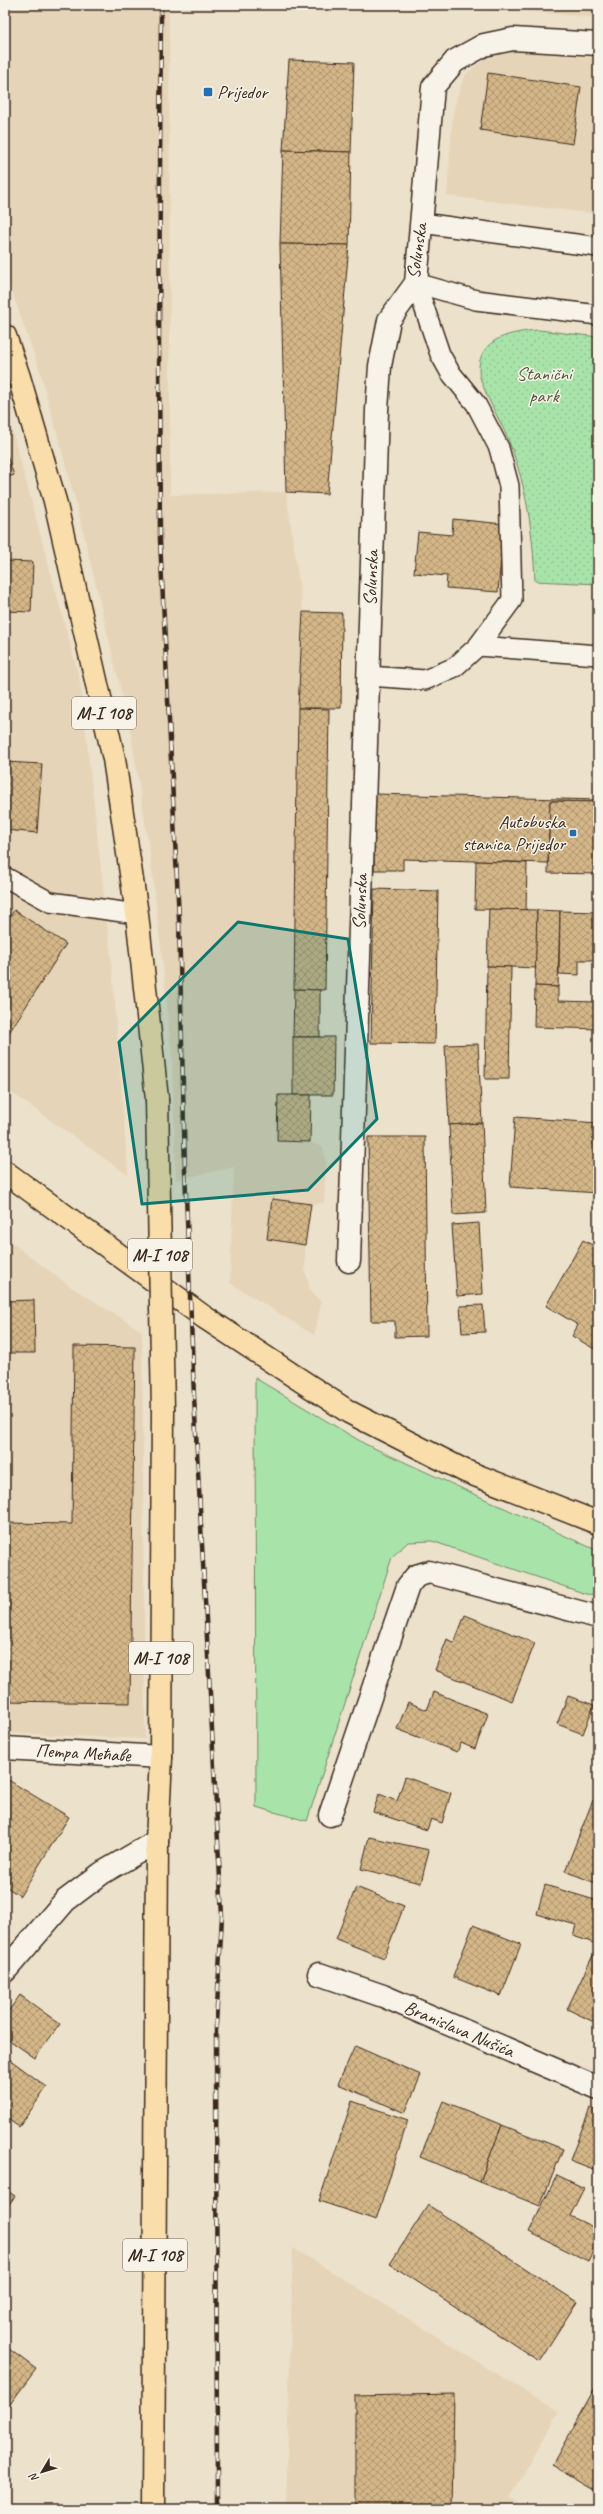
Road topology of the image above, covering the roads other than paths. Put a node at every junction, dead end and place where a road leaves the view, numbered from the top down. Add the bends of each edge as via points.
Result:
1 (598, 44) edge
2 (422, 223) junction
3 (598, 247) edge
4 (416, 282) junction
5 (598, 316) edge
6 (5, 336) edge
7 (478, 646) junction
8 (598, 655) edge
9 (368, 676) junction
10 (5, 877) edge
11 (137, 914) junction
12 (5, 1172) edge
13 (349, 1261) dead end
14 (598, 1523) edge
15 (598, 1617) edge
16 (5, 1748) edge
17 (160, 1757) junction
18 (330, 1815) dead end
19 (157, 1841) junction
20 (5, 1971) edge
21 (319, 1974) dead end
22 (598, 2088) edge
23 (153, 2509) edge

1 - 2 street, Solunska via 513,39 484,45 455,61 433,87
2 - 3 lane
2 - 4 street, Solunska
4 - 5 lane via 476,300
4 - 7 lane via 440,354 450,372 476,404 499,448 509,486 512,600
4 - 9 street, Solunska via 389,320 380,366
6 - 11 main road, M-I 108 via 55,501 82,615 114,759
7 - 8 lane
7 - 9 lane via 455,666 425,680
9 - 13 street, Solunska
10 - 11 lane via 50,902
11 - 17 main road, M-I 108, bridge via 157,1099 163,1410
12 - 14 main road via 204,1316 349,1412 465,1471
15 - 18 street via 429,1572 416,1576 408,1586
16 - 17 street, Петра Мећаве
17 - 19 main road, M-I 108
19 - 20 street via 102,1873 65,1901
19 - 23 main road, M-I 108
21 - 22 street, Branislava Nušića via 383,1996

